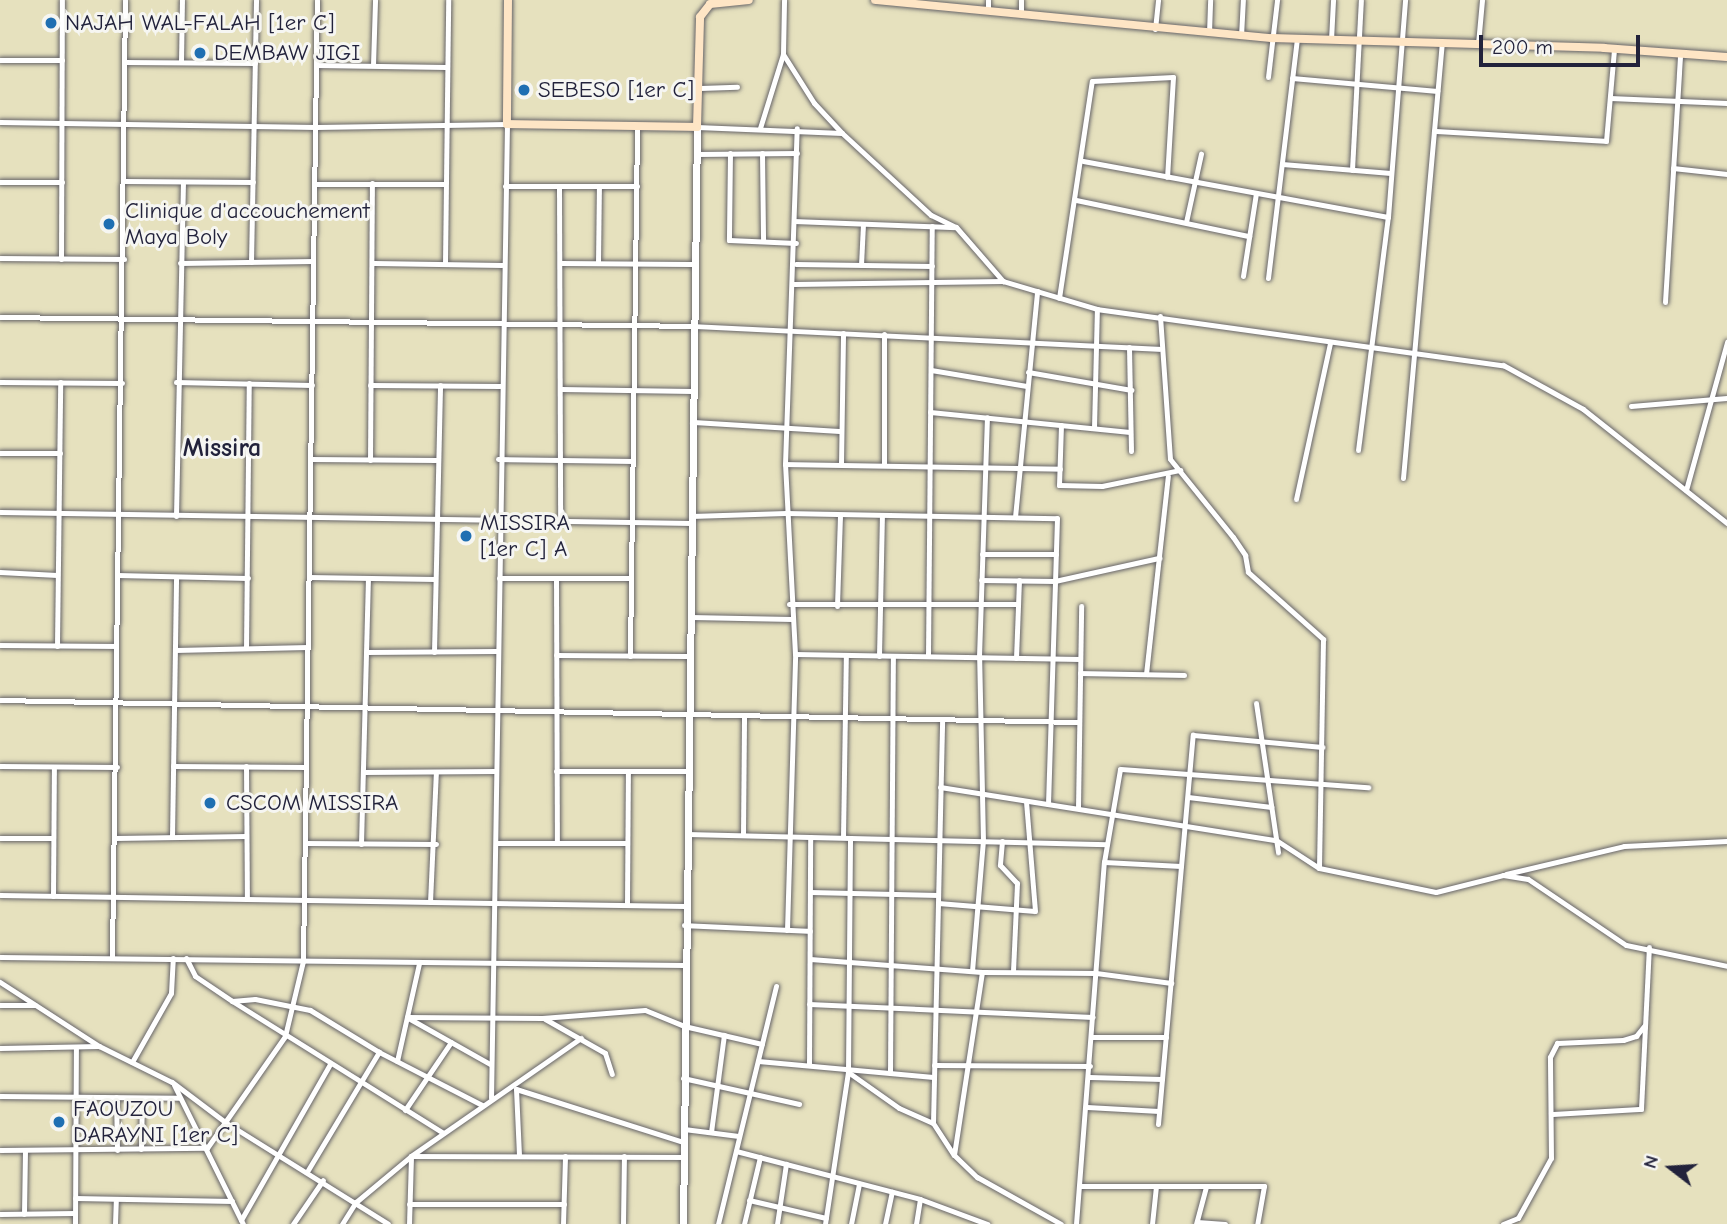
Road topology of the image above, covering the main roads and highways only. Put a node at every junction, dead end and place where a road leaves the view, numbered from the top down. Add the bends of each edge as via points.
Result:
1 (508, 0) edge
2 (749, 0) edge
3 (875, 0) edge
4 (911, 2) edge
5 (950, 4) edge
6 (1727, 57) edge

1 - 2 main road via 507,124 637,127 697,127 700,17 710,4
3 - 4 main road
4 - 5 main road
5 - 6 main road via 1241,36

